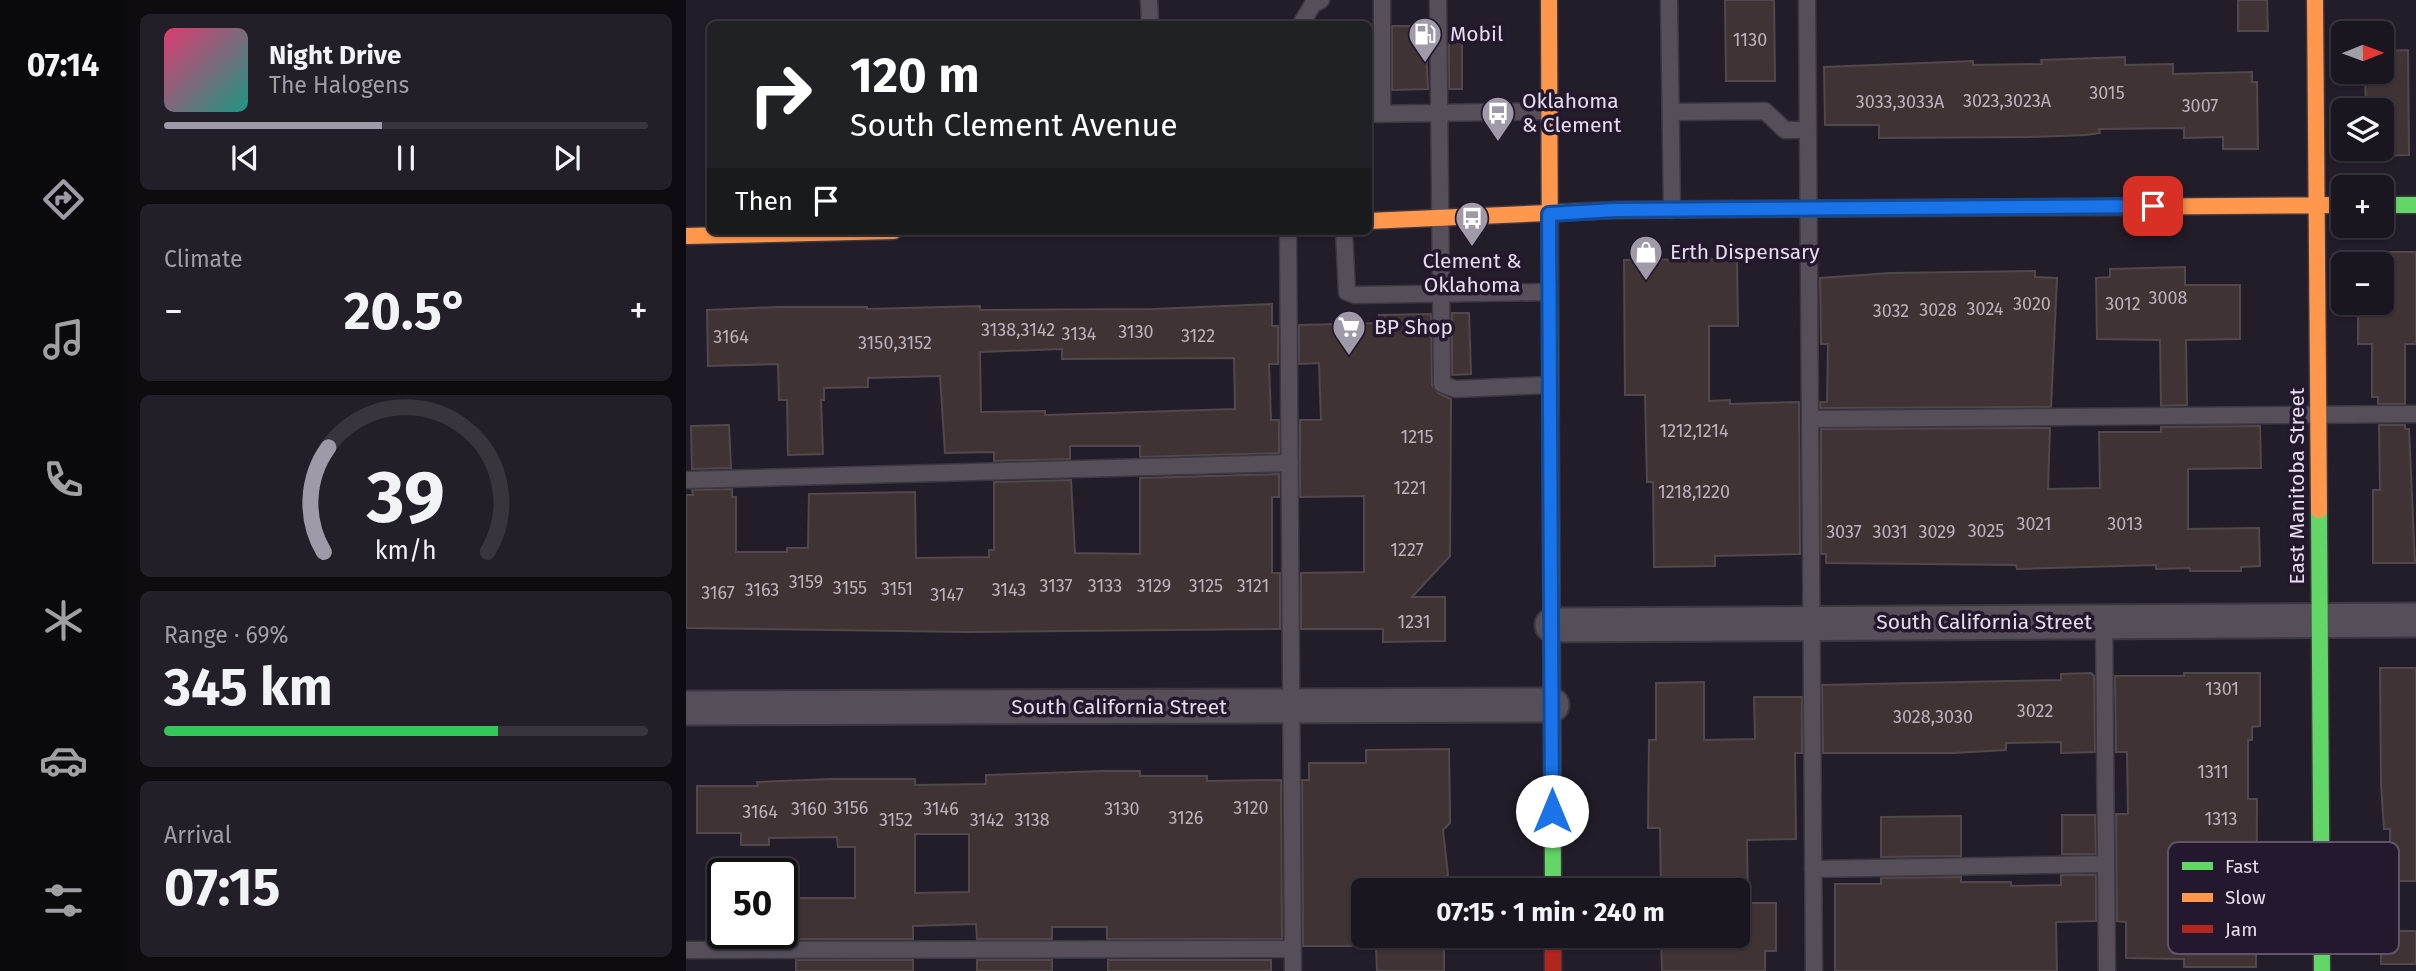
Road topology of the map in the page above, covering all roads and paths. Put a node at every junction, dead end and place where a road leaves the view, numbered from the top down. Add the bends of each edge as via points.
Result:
1 (1149, 0) edge
2 (1321, 0) edge
3 (1382, 0) edge
4 (1438, 0) edge
5 (1549, 0) edge
6 (1669, 0) edge
7 (1807, 0) edge
8 (2315, 0) edge
9 (1150, 21) edge
10 (1303, 21) edge
11 (1549, 111) junction
12 (1671, 112) junction
13 (1437, 113) junction
14 (1375, 114) edge
15 (1808, 130) junction
16 (2316, 205) junction
17 (2331, 205) edge
18 (2394, 205) edge
19 (2416, 205) edge
20 (1809, 209) junction
21 (1672, 210) junction
22 (1549, 214) junction
23 (1439, 219) junction
24 (1372, 220) edge
25 (728, 235) edge
26 (1288, 235) edge
27 (1344, 235) edge
28 (686, 236) edge
29 (1550, 292) junction
30 (1441, 294) junction
31 (1550, 385) junction
32 (2416, 414) edge
33 (2318, 415) junction
34 (1810, 419) junction
35 (1290, 463) junction
36 (686, 480) edge
37 (2416, 620) edge
38 (2104, 621) junction
39 (2319, 621) junction
40 (1811, 623) junction
41 (1552, 625) junction
42 (1552, 705) junction
43 (1291, 706) junction
44 (686, 708) edge
45 (2321, 842) edge
46 (2106, 864) junction
47 (1813, 869) junction
48 (1553, 878) edge
49 (1293, 948) junction
50 (1553, 948) edge
51 (686, 950) edge
52 (1293, 971) edge
53 (1553, 971) edge
54 (1814, 971) edge
55 (2107, 971) edge

1 - 9 lane
2 - 10 lane
3 - 14 lane
4 - 13 lane
5 - 11 street
6 - 12 lane
7 - 15 lane
8 - 16 street, East Manitoba Street
11 - 13 lane
11 - 22 street
12 - 15 lane via 1765,111 1785,130
12 - 21 lane
13 - 14 lane
13 - 23 lane
15 - 20 lane
16 - 17 street
16 - 20 street
16 - 33 street, East Manitoba Street
18 - 19 street
20 - 21 street
20 - 34 lane
21 - 22 street
22 - 23 street
22 - 29 street
23 - 24 street
23 - 30 lane
25 - 28 street
26 - 35 lane
27 - 30 lane via 1347,292
29 - 30 lane
29 - 31 street
30 - 31 lane via 1442,384 1447,388
31 - 41 street
32 - 33 lane
33 - 34 lane
33 - 39 street, East Manitoba Street
34 - 40 lane
35 - 36 lane
35 - 43 lane
37 - 39 street, South California Street
38 - 39 street, South California Street
38 - 40 street, South California Street
38 - 46 lane
39 - 45 street, East Manitoba Street
40 - 41 street, South California Street
40 - 47 lane
41 - 42 street
42 - 43 street, South California Street
42 - 48 street
43 - 44 street, South California Street
43 - 49 lane
46 - 47 lane
46 - 55 lane
47 - 54 lane
49 - 51 lane
49 - 52 lane
50 - 53 street

